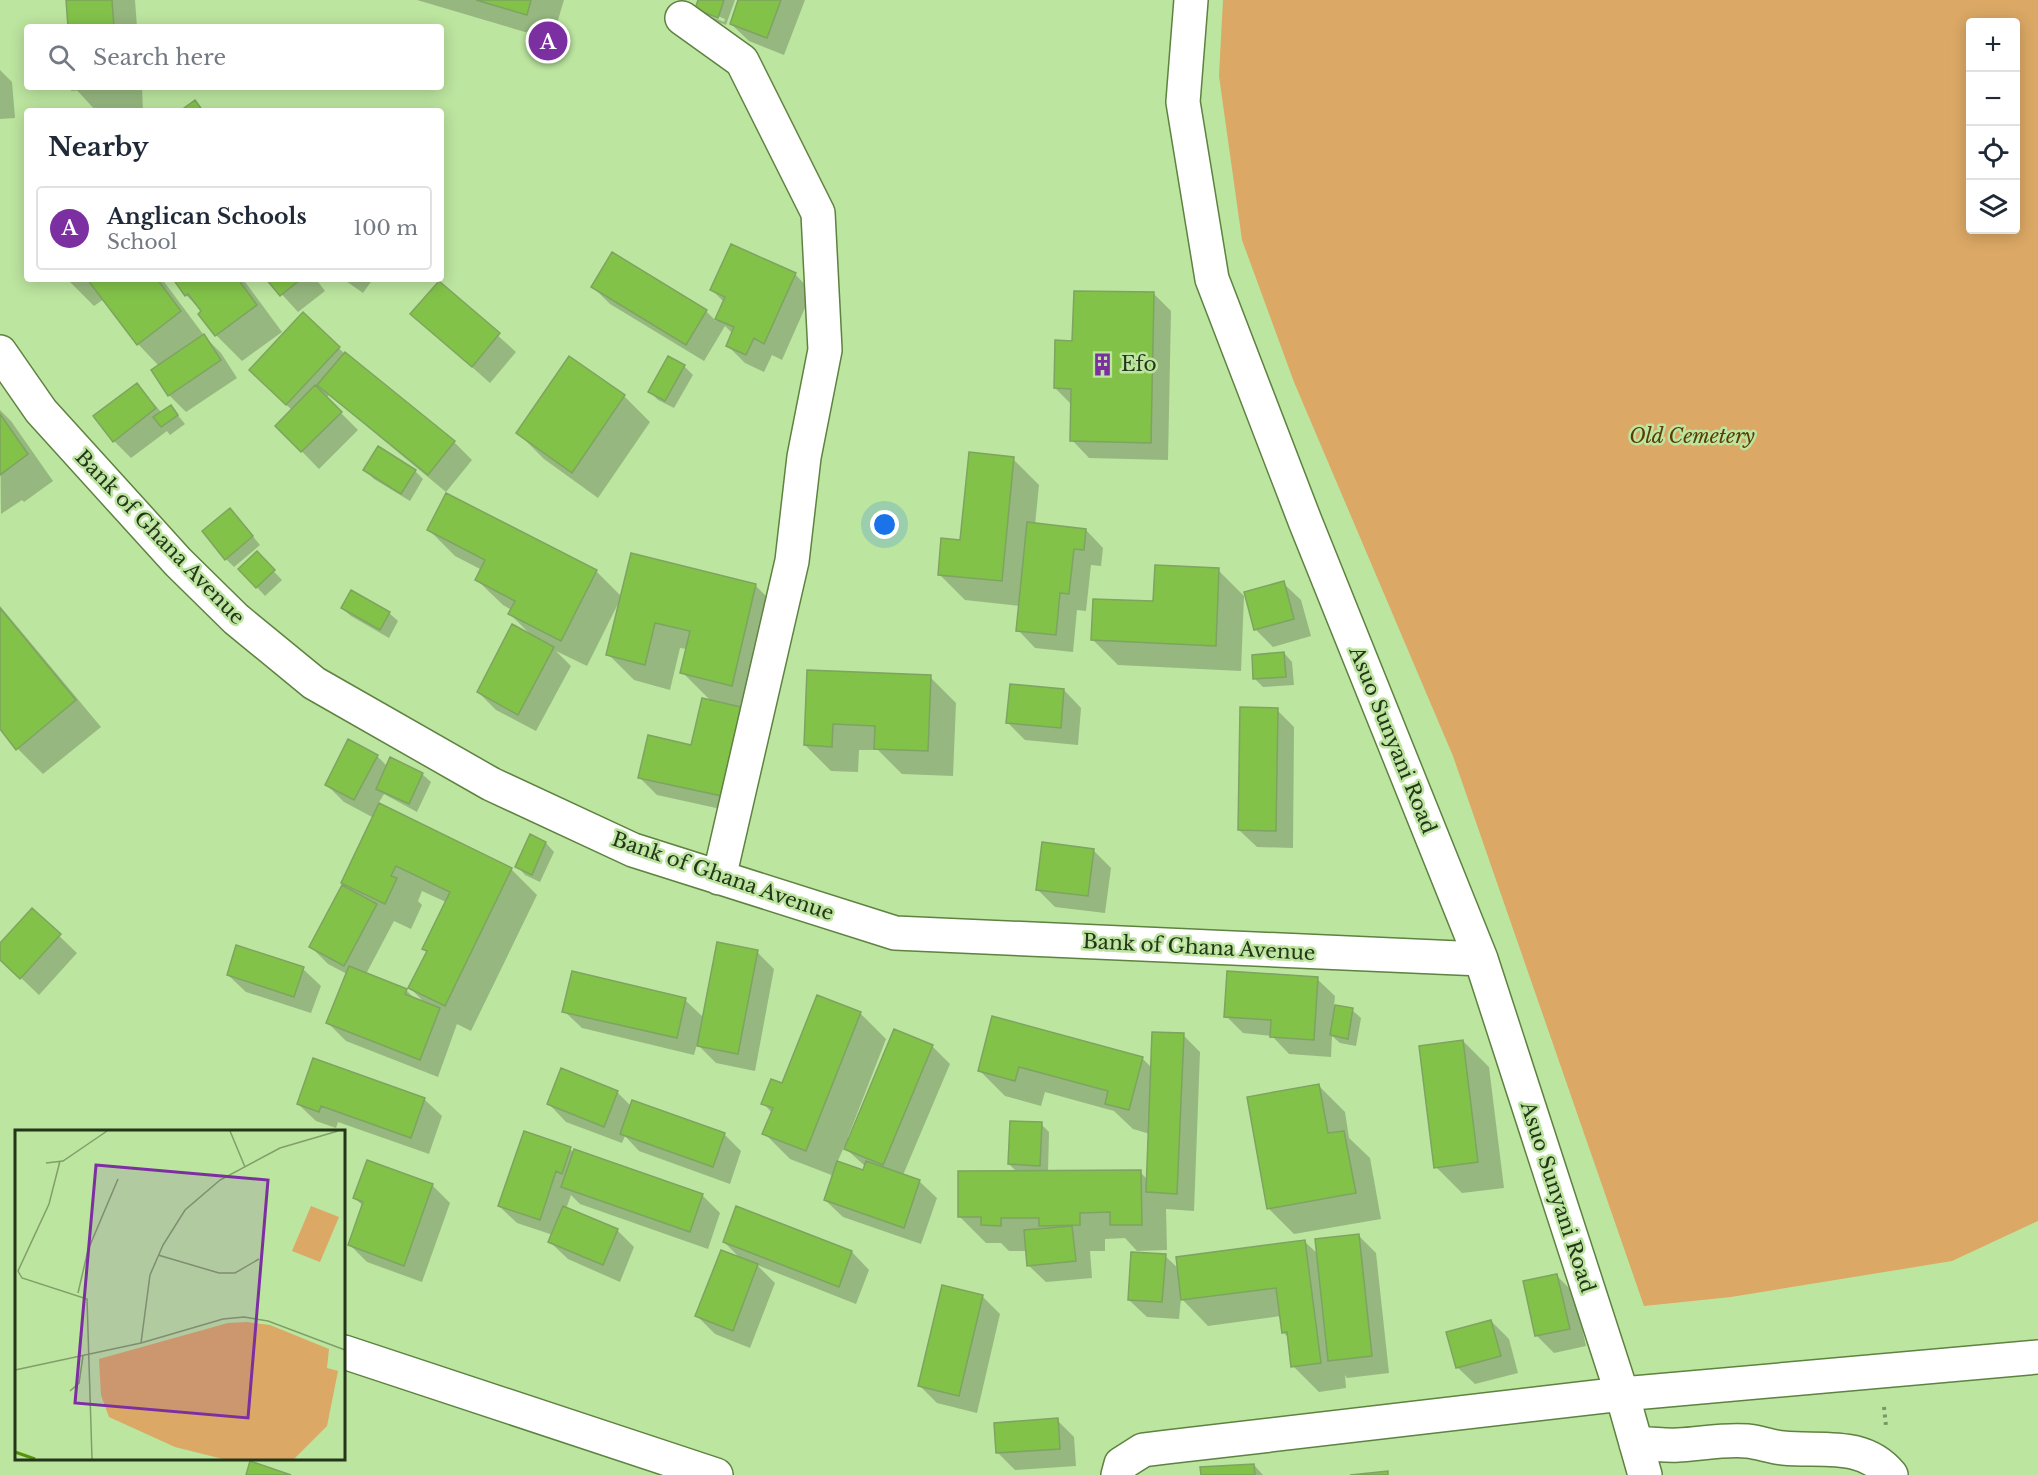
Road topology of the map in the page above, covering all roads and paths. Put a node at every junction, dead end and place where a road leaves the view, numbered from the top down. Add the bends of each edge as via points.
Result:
1 (1191, 0) edge
2 (682, 18) dead end
3 (0, 352) edge
4 (719, 878) junction
5 (1480, 959) junction
6 (345, 1352) edge
7 (2038, 1357) edge
8 (1622, 1394) junction
9 (1636, 1444) junction
10 (716, 1475) edge
11 (1118, 1475) edge
12 (1645, 1475) edge
13 (1891, 1475) edge

1 - 5 street, Asuo Sunyani Road via 1183,102 1212,279
2 - 4 street via 741,61 818,213 825,350 804,457 792,561
3 - 4 street, Bank of Ghana Avenue via 41,411 178,562 236,619 314,683 491,784 633,849
4 - 5 street, Bank of Ghana Avenue via 895,933
5 - 8 street, Asuo Sunyani Road
6 - 10 street
7 - 8 street
8 - 9 street, Asuo Sunyani Road
8 - 11 street via 1143,1450 1121,1464
9 - 12 street, Asuo Sunyani Road
9 - 13 street via 1748,1441 1782,1448 1822,1448 1868,1457

